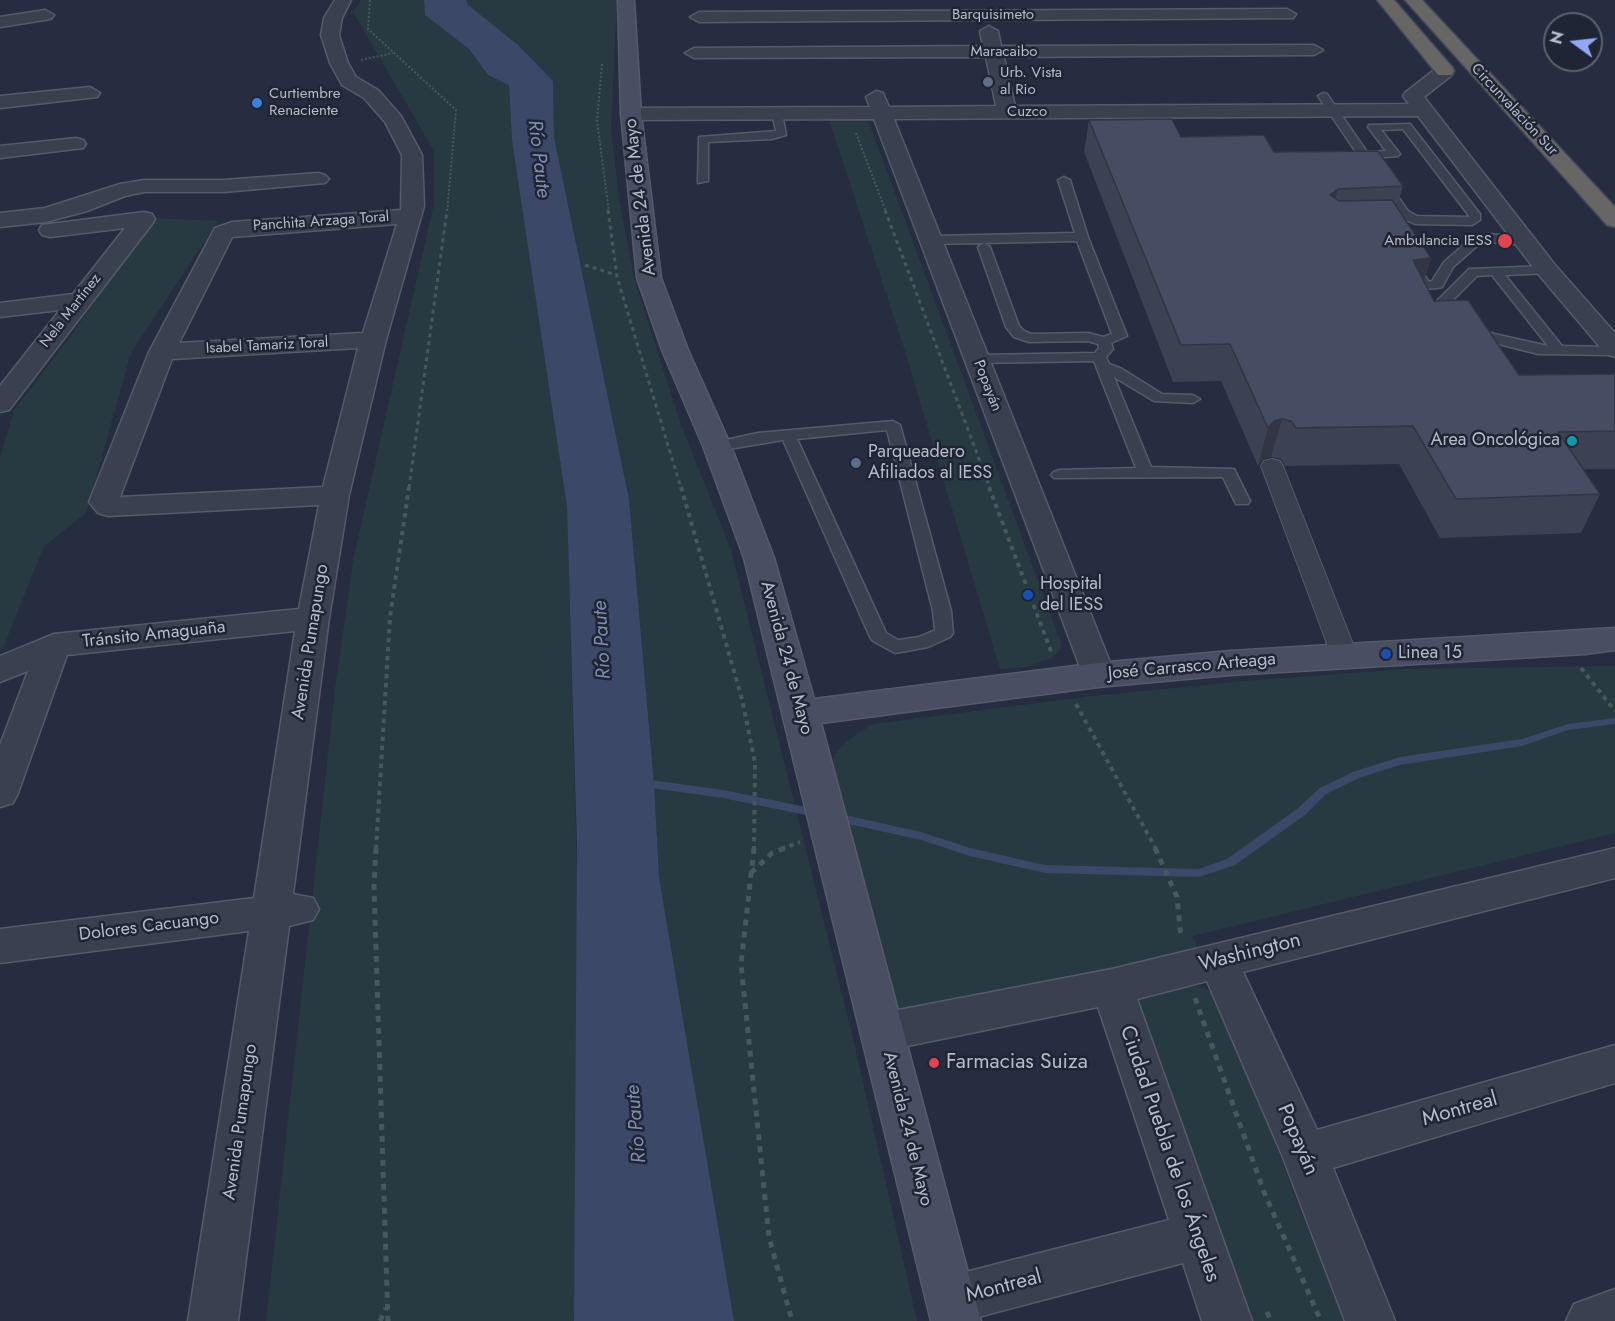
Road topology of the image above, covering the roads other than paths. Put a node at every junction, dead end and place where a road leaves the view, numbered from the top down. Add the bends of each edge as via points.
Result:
1 (343, 0) edge
2 (626, 0) edge
3 (1385, 0) edge
4 (1413, 0) edge
5 (983, 7) edge
6 (1004, 7) edge
7 (1287, 14) dead end
8 (45, 15) dead end
9 (699, 16) dead end
10 (0, 22) edge
11 (1314, 50) dead end
12 (993, 52) junction
13 (694, 53) dead end
14 (1016, 61) junction
15 (1445, 71) joint
16 (90, 93) dead end
17 (0, 102) edge
18 (1328, 103) junction
19 (1418, 103) junction
20 (1005, 104) junction
21 (879, 105) junction
22 (631, 106) junction
23 (777, 113) junction
24 (76, 144) dead end
25 (0, 152) edge
26 (1364, 155) junction
27 (318, 179) dead end
28 (1064, 180) dead end
29 (702, 181) dead end
30 (1381, 200) edge
31 (0, 205) edge
32 (46, 215) junction
33 (411, 216) junction
34 (0, 220) edge
35 (1615, 220) edge
36 (1519, 234) junction
37 (0, 236) edge
38 (1082, 237) junction
39 (931, 240) junction
40 (984, 247) dead end
41 (1408, 260) edge
42 (1547, 270) junction
43 (1496, 272) junction
44 (79, 301) junction
45 (0, 310) edge
46 (373, 340) junction
47 (1104, 341) junction
48 (1558, 350) junction
49 (1615, 350) edge
50 (162, 352) junction
51 (976, 359) junction
52 (1101, 362) junction
53 (1193, 399) dead end
54 (0, 404) edge
55 (789, 437) junction
56 (717, 446) junction
57 (1272, 466) dead end
58 (1145, 472) junction
59 (1059, 475) dead end
60 (335, 495) junction
61 (1242, 501) dead end
62 (314, 618) junction
63 (1594, 642) edge
64 (54, 645) junction
65 (1345, 657) junction
66 (0, 670) edge
67 (1098, 675) junction
68 (801, 713) junction
69 (0, 793) edge
70 (1615, 863) edge
71 (285, 911) junction
72 (0, 946) edge
73 (1201, 965) junction
74 (1112, 987) junction
75 (883, 1032) junction
76 (1615, 1064) edge
77 (1305, 1155) junction
78 (1197, 1236) junction
79 (953, 1311) edge
80 (1615, 1313) edge
81 (213, 1321) edge
82 (1227, 1321) edge
83 (1370, 1321) edge
84 (1591, 1321) edge

1 - 33 street, Avenida Pumapungo via 333,18 330,36 349,81 371,94 394,120 412,155
2 - 22 main road, Avenida 24 de Mayo
3 - 15 highway, Circunvalación Sur
4 - 35 highway, Circunvalación Sur
5 - 6 street, Barquisimeto
5 - 9 street, Barquisimeto
5 - 12 street
6 - 7 street, Barquisimeto
6 - 14 street
8 - 10 street
11 - 14 street, Maracaibo
12 - 13 street, Maracaibo
12 - 14 street, Maracaibo
12 - 20 street
15 - 19 street
16 - 17 street
18 - 19 street, Cuzco
18 - 20 street, Cuzco
18 - 26 lane
19 - 36 street
20 - 21 street, Cuzco
21 - 22 street, Cuzco
21 - 23 street, Cuzco via 849,113
21 - 39 street, Popayán
22 - 23 street, Cuzco
22 - 56 main road, Avenida 24 de Mayo via 649,278 675,351
23 - 29 lane via 782,133 703,139
24 - 25 street
26 - 26 lane via 1410,154 1476,217 1472,221 1408,218
27 - 32 street via 224,186 144,186
28 - 38 lane
30 - 36 lane via 1403,229
31 - 32 street via 44,201
32 - 34 street
33 - 46 street, Avenida Pumapungo
33 - 50 street, Panchita Arzaga Toral via 232,229 223,233
36 - 41 lane via 1474,242 1448,265 1437,284 1426,286
36 - 42 street
37 - 44 street, Nela Martínez via 144,219
38 - 39 lane
38 - 47 lane via 1119,336
39 - 51 street, Popayán
40 - 47 lane via 1019,334 1029,338 1088,337
42 - 43 lane
42 - 49 street
43 - 48 lane
43 - 48 lane via 1474,272 1438,307 1442,318 1457,329 1538,350
44 - 45 street
44 - 54 street, Nela Martínez
46 - 50 street, Isabel Tamariz Toral
46 - 60 street, Avenida Pumapungo
47 - 52 lane via 1106,349
48 - 49 lane
50 - 60 street via 105,505
51 - 52 lane
51 - 67 street, Popayán
52 - 53 lane via 1159,398
52 - 58 lane
55 - 55 lane via 893,425 942,611 944,633 922,643 895,647 879,637
55 - 56 lane
56 - 68 main road, Avenida 24 de Mayo via 759,558
57 - 65 street
58 - 59 lane
58 - 61 lane via 1229,472
60 - 62 street, Avenida Pumapungo
62 - 64 street, Tránsito Amaguaña
62 - 71 street, Avenida Pumapungo
63 - 65 main road, José Carrasco Arteaga
64 - 66 street, Tránsito Amaguaña
64 - 69 street
65 - 67 main road, José Carrasco Arteaga
67 - 68 main road, José Carrasco Arteaga
68 - 75 main road, Avenida 24 de Mayo
70 - 73 street, Washington
71 - 72 street, Dolores Cacuango
71 - 81 street, Avenida Pumapungo
73 - 74 street, Washington
73 - 77 street, Popayán
74 - 75 street, Washington
74 - 78 street, Ciudad Puebla de los Ángeles
75 - 79 main road, Avenida 24 de Mayo
76 - 77 street, Montreal
77 - 83 street, Popayán
78 - 79 street, Montreal
78 - 82 street, Ciudad Puebla de los Ángeles
80 - 84 street

